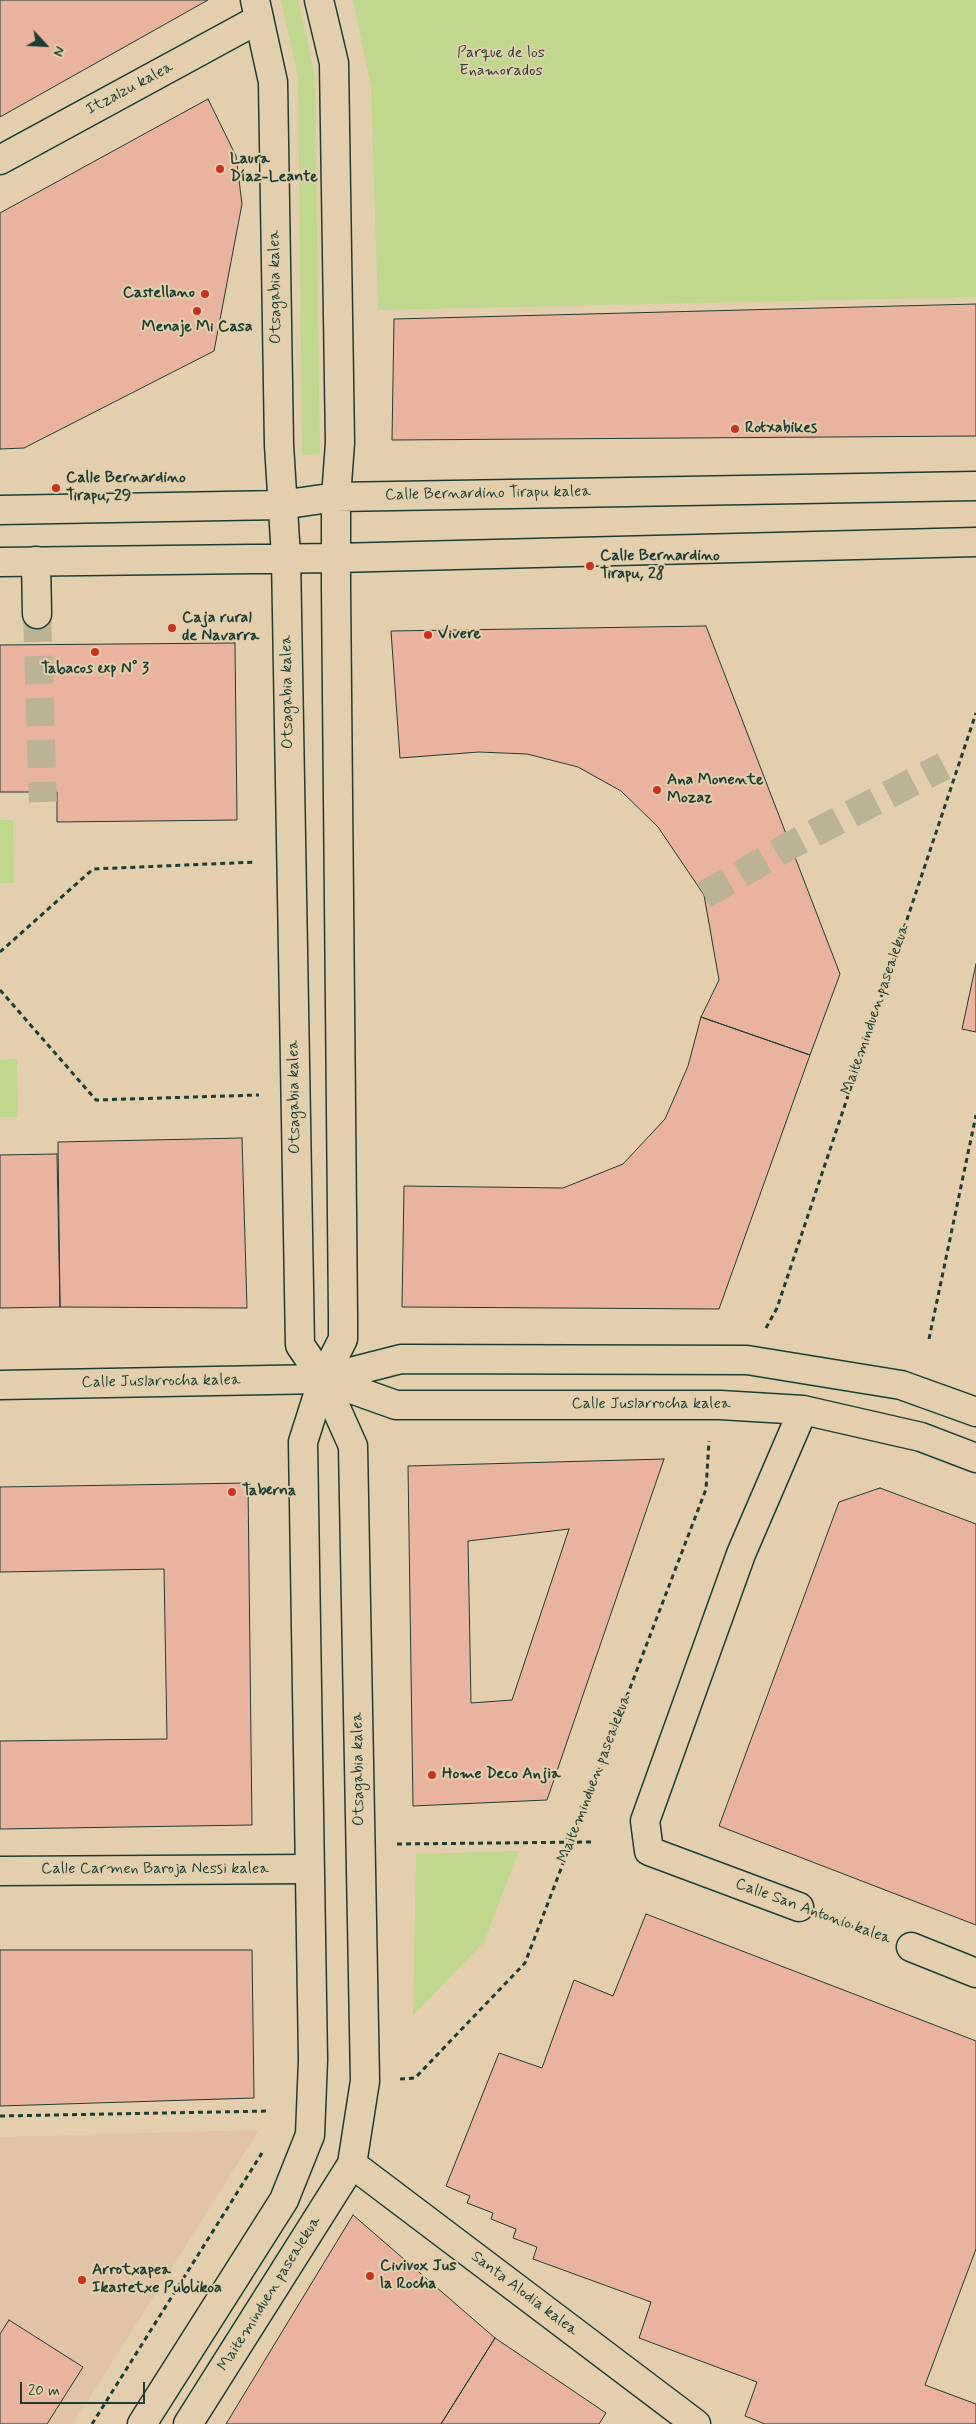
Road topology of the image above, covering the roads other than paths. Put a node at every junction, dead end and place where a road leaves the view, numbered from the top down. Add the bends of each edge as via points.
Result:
1 (319, 0) edge
2 (257, 9) edge
3 (0, 160) edge
4 (976, 486) edge
5 (336, 497) junction
6 (281, 505) junction
7 (0, 510) edge
8 (976, 542) edge
9 (286, 557) junction
10 (336, 558) junction
11 (36, 561) junction
12 (0, 562) edge
13 (37, 614) tunnel mouth
14 (323, 1379) junction
15 (0, 1385) edge
16 (803, 1410) junction
17 (976, 1412) edge
18 (976, 1458) edge
19 (309, 1870) junction
20 (0, 1871) edge
21 (800, 1908) road end
22 (911, 1948) road end
23 (976, 1973) edge
24 (352, 2164) junction
25 (142, 2424) edge
26 (188, 2424) edge
27 (696, 2424) edge

1 - 5 street via 334,64 340,443
2 - 3 street, Itzalzu kalea
2 - 6 street, Otsagabia kalea via 273,82
4 - 5 street, Calle Bernardino Tirapu kalea
5 - 6 street, Calle Bernardino Tirapu kalea
5 - 10 street
6 - 7 street, Calle Bernardino Tirapu kalea
6 - 9 street, Otsagabia kalea
8 - 10 street
9 - 10 street
9 - 11 street
9 - 14 street, Otsagabia kalea via 300,1345
10 - 14 street via 343,1339
11 - 12 street
11 - 13 street
14 - 15 street, Calle Juslarrocha kalea
14 - 16 street, Calle Juslarrocha kalea via 396,1405 711,1405
14 - 17 street, Calle Juslarrocha kalea via 400,1359 747,1360 901,1385
14 - 19 street via 303,1442
14 - 24 street, Otsagabia kalea via 353,1446 365,2081
16 - 18 street, Calle Juslarrocha kalea via 921,1437
16 - 21 street, Calle San Antonio kalea via 740,1554 645,1821 649,1851
19 - 20 street, Calle Carmen Baroja Nessi kalea
19 - 25 street via 313,2060 310,2135 284,2200
22 - 23 street, Calle San Antonio kalea
24 - 26 street, Maiteminduen pasealekua
24 - 27 street, Santa Alodia kalea

